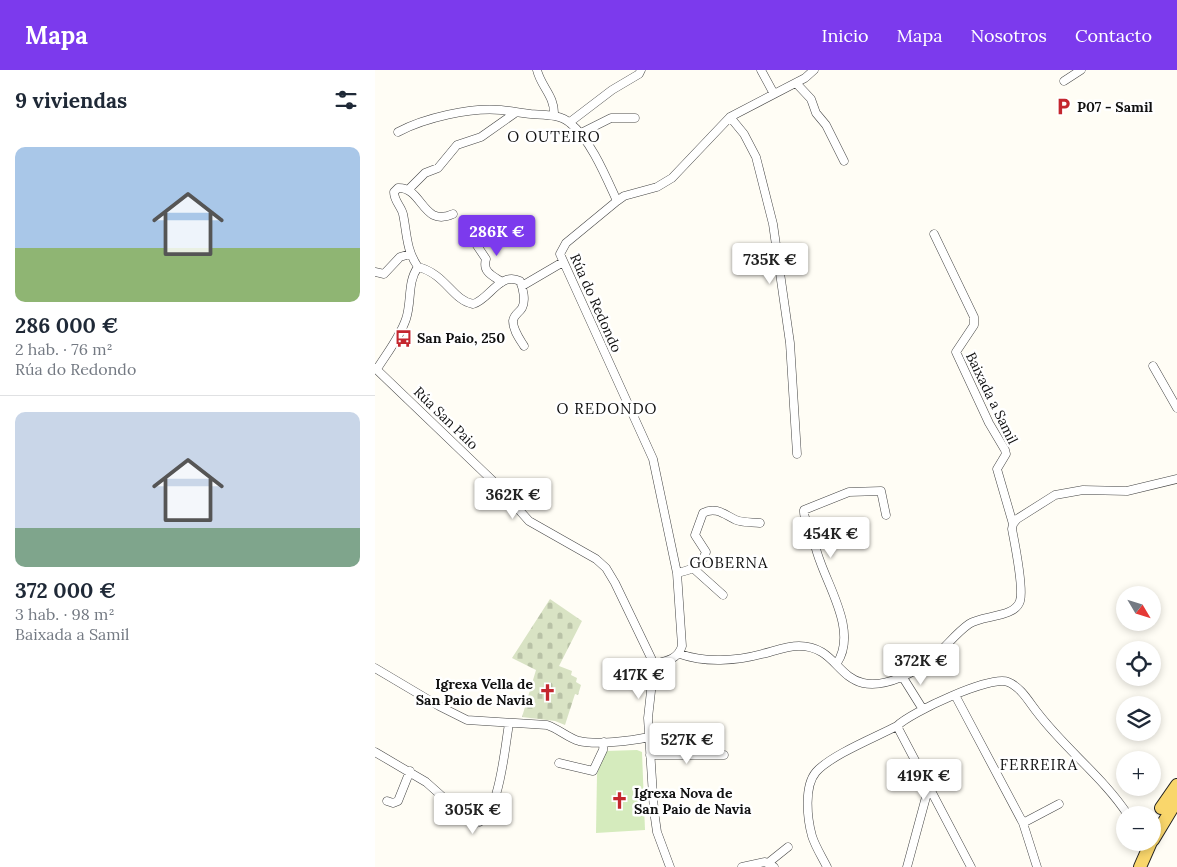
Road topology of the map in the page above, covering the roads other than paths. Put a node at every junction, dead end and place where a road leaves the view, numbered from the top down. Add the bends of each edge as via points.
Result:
1 (537, 70) edge
2 (641, 70) edge
3 (761, 70) edge
4 (814, 70) edge
5 (1081, 70) edge
6 (1064, 80) dead end
7 (796, 82) junction
8 (774, 94) junction
9 (515, 113) junction
10 (554, 115) junction
11 (730, 117) junction
12 (635, 118) dead end
13 (570, 122) junction
14 (398, 132) dead end
15 (579, 134) junction
16 (844, 161) dead end
17 (408, 190) junction
18 (617, 201) junction
19 (453, 214) dead end
20 (934, 234) dead end
21 (476, 244) dead end
22 (410, 254) junction
23 (563, 262) junction
24 (418, 267) junction
25 (375, 272) edge
26 (502, 282) junction
27 (522, 286) junction
28 (524, 346) dead end
29 (1153, 366) dead end
30 (376, 368) edge
31 (1177, 408) edge
32 (797, 454) dead end
33 (1177, 478) edge
34 (886, 515) dead end
35 (760, 523) dead end
36 (1013, 524) junction
37 (694, 569) junction
38 (677, 573) junction
39 (723, 595) dead end
40 (679, 654) junction
41 (837, 663) junction
42 (654, 664) junction
43 (375, 668) edge
44 (902, 676) junction
45 (955, 695) junction
46 (922, 708) junction
47 (509, 724) junction
48 (897, 726) junction
49 (649, 737) junction
50 (604, 742) junction
51 (375, 752) edge
52 (650, 755) junction
53 (724, 755) dead end
54 (559, 763) dead end
55 (409, 771) junction
56 (1177, 785) edge
57 (929, 786) junction
58 (1177, 800) edge
59 (387, 801) dead end
60 (1059, 804) dead end
61 (1122, 806) edge
62 (1161, 810) edge
63 (1023, 823) junction
64 (1161, 826) edge
65 (789, 847) dead end
66 (1138, 851) edge
67 (1147, 851) edge
68 (771, 865) edge
69 (670, 867) edge
70 (742, 867) edge
71 (827, 867) edge
72 (907, 867) edge
73 (971, 867) edge
74 (1037, 867) edge
75 (1131, 867) edge
76 (1140, 867) edge

1 - 10 street via 551,96
2 - 13 street
3 - 8 street
4 - 7 street, Rúa do Redondo
5 - 6 street
7 - 8 street, Rúa do Redondo
7 - 16 street via 811,99
8 - 11 street, Rúa do Redondo
9 - 10 street
9 - 14 street via 500,110 435,117
9 - 17 street via 481,137 457,145 438,168 425,174
10 - 13 street
11 - 18 street, Rúa do Redondo via 671,178
11 - 32 street via 756,157 773,224 790,343
12 - 15 street via 611,118
13 - 15 street
15 - 18 street via 604,172
17 - 19 street via 431,214 440,217
17 - 22 street via 398,188 394,198 402,211
18 - 23 street, Rúa do Redondo via 562,248
20 - 36 street, Baixada a Samil via 974,318 974,325 956,352 1005,450 997,469
21 - 26 street via 486,259 488,272
22 - 24 street
22 - 25 street via 400,257 385,274
23 - 27 street
23 - 38 street, Rúa do Redondo via 653,459
24 - 26 street via 434,272 458,296 473,304
24 - 30 street via 411,277 406,319
26 - 27 street via 516,279
27 - 28 street via 523,305 513,323
29 - 31 street
30 - 42 street, Rúa San Paio via 494,482 529,521 576,546 606,568
33 - 36 street via 1127,491 1083,490 1055,495 1017,518
34 - 41 street via 881,491 849,492 804,510 803,515 829,578 845,630 842,656
35 - 37 street via 737,520 714,510 703,513 695,535 706,552
36 - 44 street, Baixada a Samil via 1020,594 1017,606 1008,612 971,622 933,657
37 - 38 street
37 - 39 street
38 - 40 street, Rúa do Redondo via 683,646
40 - 41 street, Baixada a Samil via 709,660 753,656 798,646 816,648
40 - 42 street
41 - 44 street, Baixada a Samil via 847,674 863,683 881,683
42 - 49 street, Rúa San Paio
43 - 47 street via 467,720
44 - 46 street
45 - 46 street
45 - 61 street via 1000,680 1017,687 1070,752
45 - 63 street
46 - 48 street
47 - 50 street via 547,725 577,741
47 - 55 street via 495,800 486,818 479,823 472,823 442,794
48 - 57 street
48 - 71 street via 829,761 816,772 810,784 812,837
49 - 50 street
49 - 52 street, Rúa San Paio
50 - 54 street via 593,771
51 - 55 street
52 - 53 street
52 - 69 street, Rúa San Paio via 656,827
55 - 59 street via 398,801
56 - 62 main road
57 - 72 street
57 - 73 street
58 - 64 main road
60 - 63 street
63 - 74 street
65 - 68 street
66 - 75 main road
67 - 76 main road
68 - 70 street via 757,863

